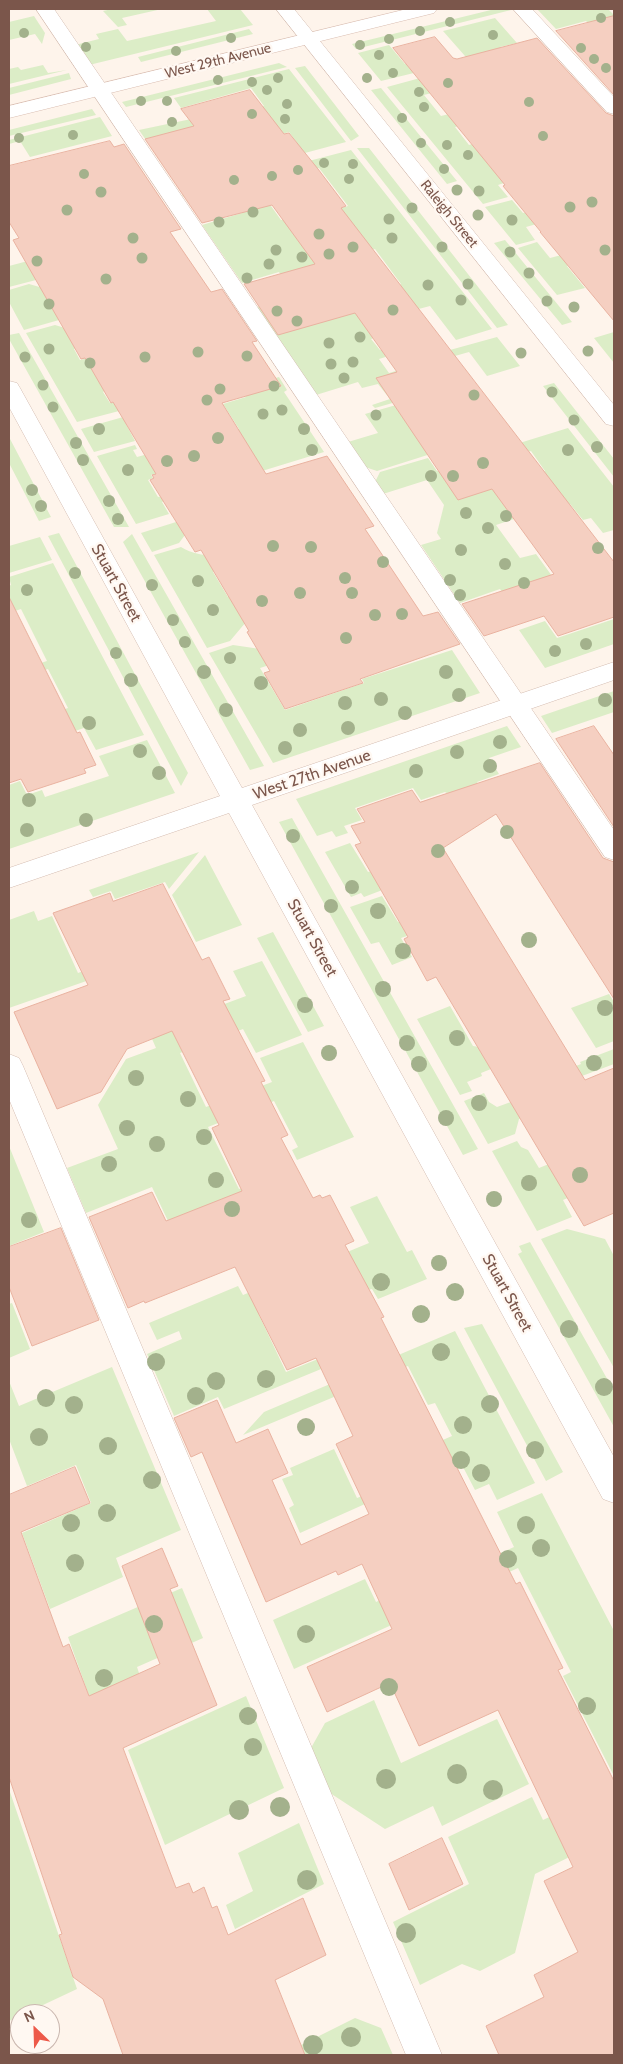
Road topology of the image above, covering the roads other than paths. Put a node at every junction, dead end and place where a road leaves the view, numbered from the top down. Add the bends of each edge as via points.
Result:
1 (45, 9) edge
2 (285, 9) edge
3 (428, 9) edge
4 (522, 9) edge
5 (308, 38) junction
6 (100, 90) junction
7 (614, 108) edge
8 (9, 112) edge
9 (9, 388) edge
10 (614, 419) edge
11 (614, 671) edge
12 (516, 705) junction
13 (236, 801) junction
14 (614, 850) edge
15 (9, 878) edge
16 (9, 1066) edge
17 (614, 1488) edge
18 (424, 2055) edge

1 - 6 street
2 - 5 street, Raleigh Street
3 - 5 street, West 29th Avenue
4 - 7 street
5 - 6 street, West 29th Avenue
5 - 10 street, Raleigh Street
6 - 8 street, West 29th Avenue
6 - 12 street
9 - 13 street, Stuart Street
11 - 12 street, West 27th Avenue
12 - 13 street, West 27th Avenue
12 - 14 street
13 - 15 street, West 27th Avenue
13 - 17 street, Stuart Street
16 - 18 street

